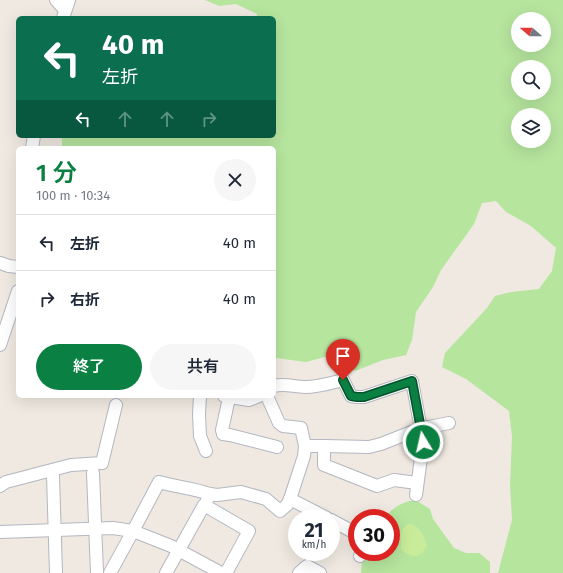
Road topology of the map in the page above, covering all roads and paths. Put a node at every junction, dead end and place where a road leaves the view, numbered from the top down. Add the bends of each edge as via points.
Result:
1 (56, 0) edge
2 (66, 9) edge
3 (0, 264) edge
4 (16, 267) edge
5 (16, 297) edge
6 (0, 345) edge
7 (276, 386) edge
8 (200, 398) edge
9 (226, 398) edge
10 (234, 398) edge
11 (254, 398) edge
12 (268, 398) edge
13 (116, 405) dead end
14 (449, 423) dead end
15 (419, 429) junction
16 (305, 446) junction
17 (324, 446) junction
18 (277, 447) dead end
19 (206, 451) dead end
20 (93, 473) dead end
21 (53, 476) dead end
22 (418, 483) junction
23 (0, 486) edge
24 (210, 494) junction
25 (416, 495) dead end
26 (290, 499) junction
27 (204, 505) junction
28 (309, 509) edge
29 (96, 528) junction
30 (54, 530) junction
31 (133, 531) junction
32 (0, 532) edge
33 (179, 550) junction
34 (56, 573) edge
35 (97, 573) edge
36 (110, 573) edge
37 (166, 573) edge
38 (221, 573) edge
39 (226, 573) edge
40 (299, 573) edge
41 (320, 573) edge

1 - 2 street
3 - 4 street
5 - 6 street
7 - 15 street via 319,386 343,380 351,396 364,397 412,381
8 - 19 street via 200,436
9 - 18 street via 223,434
10 - 11 street
12 - 16 street via 279,423 283,426 301,428
13 - 23 street via 102,463 53,469
14 - 15 street
15 - 17 street via 369,447
15 - 22 street via 423,442
16 - 17 street
16 - 26 street
17 - 22 street via 324,465 330,468 377,486 394,480
20 - 29 street
21 - 30 street
22 - 25 street
24 - 26 street via 241,492 266,500 280,511
24 - 27 street
24 - 31 street via 159,482
26 - 28 street
27 - 33 street
27 - 39 street via 249,531
29 - 30 street
29 - 31 street
29 - 35 street
30 - 32 street
30 - 34 street
31 - 33 street
31 - 36 street
33 - 37 street
33 - 38 street
40 - 41 street via 307,566

